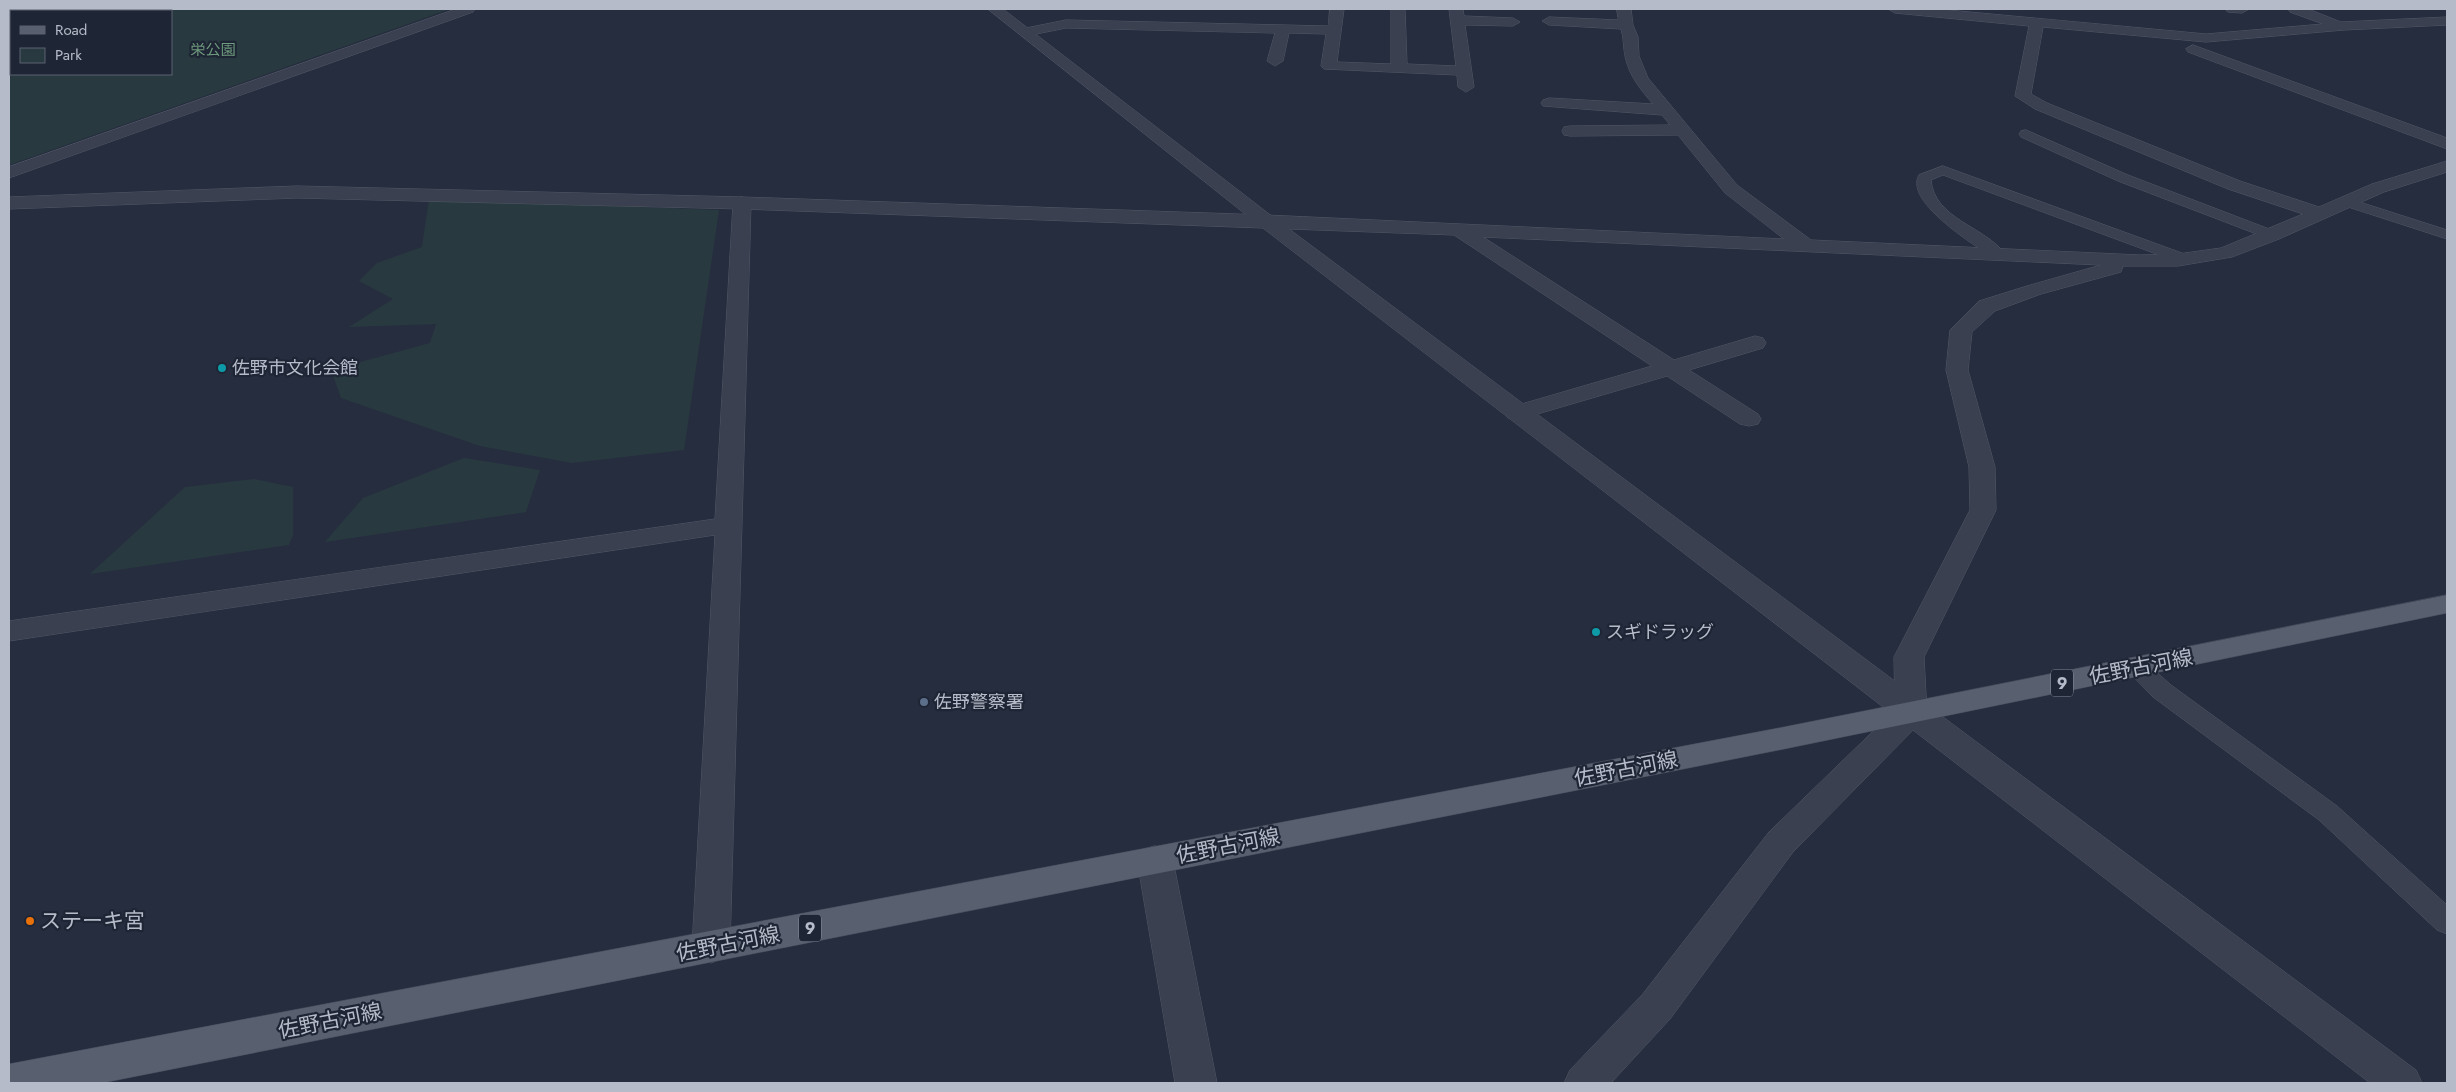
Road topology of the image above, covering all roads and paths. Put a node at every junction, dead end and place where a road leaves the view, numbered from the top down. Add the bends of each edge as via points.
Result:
1 (468, 9) edge
2 (996, 9) edge
3 (1337, 9) edge
4 (1398, 9) edge
5 (1895, 9) edge
6 (2233, 9) edge
7 (2242, 9) edge
8 (2295, 9) edge
9 (1457, 14) edge
10 (1625, 17) edge
11 (2128, 18) dead end
12 (1549, 21) dead end
13 (2447, 21) edge
14 (1514, 22) dead end
15 (2037, 22) junction
16 (2344, 26) junction
17 (1283, 29) junction
18 (1334, 30) junction
19 (1026, 32) junction
20 (2152, 32) junction
21 (2193, 49) dead end
22 (1275, 61) dead end
23 (1399, 69) junction
24 (1464, 71) junction
25 (1466, 87) dead end
26 (1549, 103) dead end
27 (1665, 110) junction
28 (1682, 130) junction
29 (1570, 131) dead end
30 (2026, 134) dead end
31 (2447, 144) edge
32 (2447, 166) edge
33 (9, 173) edge
34 (2347, 202) junction
35 (9, 203) edge
36 (742, 203) junction
37 (2320, 214) junction
38 (1266, 222) junction
39 (1458, 230) junction
40 (2447, 235) edge
41 (2272, 236) junction
42 (1805, 245) junction
43 (1998, 254) junction
44 (2184, 259) junction
45 (2140, 261) junction
46 (1755, 344) dead end
47 (1671, 368) junction
48 (1517, 412) junction
49 (1749, 419) dead end
50 (727, 526) junction
51 (2447, 604) edge
52 (9, 631) edge
53 (2137, 668) junction
54 (1911, 713) junction
55 (1155, 860) junction
56 (2447, 922) edge
57 (712, 947) junction
58 (9, 1083) edge
59 (1196, 1083) edge
60 (1585, 1083) edge
61 (2401, 1083) edge

1 - 33 street
2 - 19 street
3 - 18 street
4 - 23 street
5 - 15 street
6 - 7 street
8 - 16 street
9 - 14 street
9 - 24 street
10 - 12 street
10 - 27 street via 1632,56 1641,79
11 - 20 street
13 - 16 street
15 - 20 street
15 - 37 street via 2023,96 2226,182
16 - 20 street via 2206,38
17 - 18 street
17 - 19 street via 1066,24
17 - 22 street
18 - 23 street via 1329,66
19 - 38 street
21 - 31 street
23 - 24 street
24 - 25 street
26 - 27 street
27 - 28 street
28 - 29 street
28 - 42 street via 1731,189
30 - 41 lane via 2124,178
32 - 34 street via 2378,188
34 - 37 street
34 - 40 lane
35 - 36 street via 297,192
36 - 38 street
36 - 50 street
37 - 41 street
38 - 39 street
38 - 48 street
39 - 42 street
39 - 47 street
41 - 44 street via 2225,253
42 - 43 street
43 - 44 lane via 1944,215 1925,196 1924,178 1943,170
43 - 45 street
44 - 45 street
45 - 54 street via 1987,306 1961,330 1957,370 1982,467 1983,510 1909,657
46 - 47 street
47 - 48 street
47 - 49 street
48 - 54 street
50 - 52 street
50 - 57 street
51 - 53 main road, 佐野古河線 / 9
53 - 54 main road, 佐野古河線 / 9
53 - 56 lane via 2162,691 2328,814
54 - 55 main road, 佐野古河線 / 9
54 - 60 street via 1780,842 1656,1007
54 - 61 street
55 - 57 main road, 佐野古河線 / 9
55 - 59 street
57 - 58 main road, 佐野古河線 / 9

